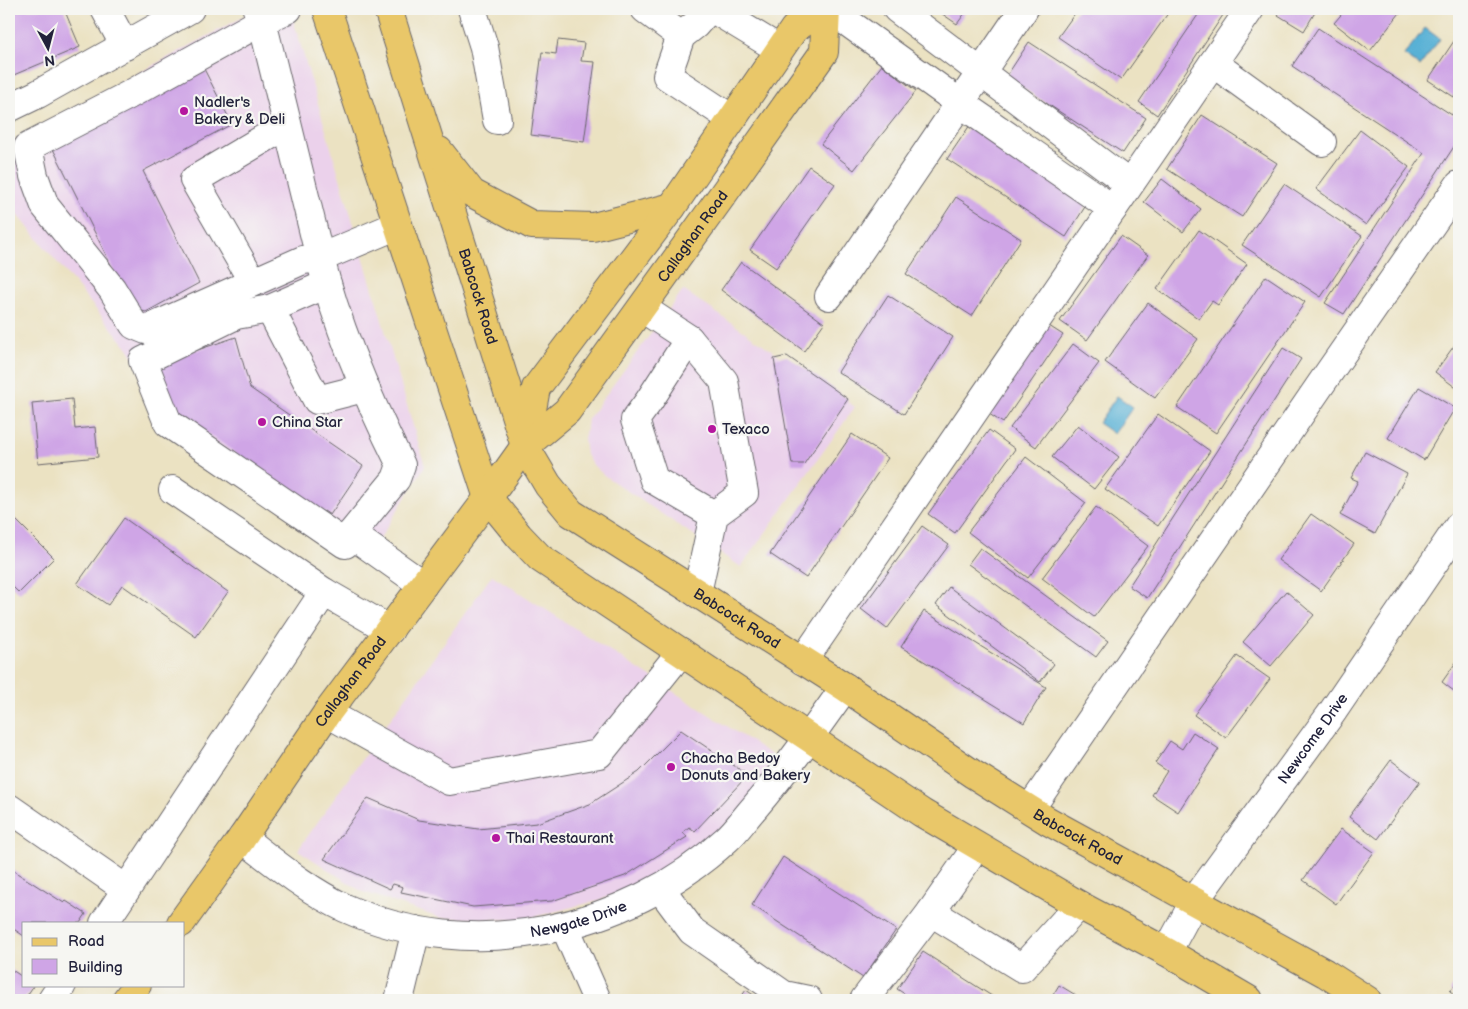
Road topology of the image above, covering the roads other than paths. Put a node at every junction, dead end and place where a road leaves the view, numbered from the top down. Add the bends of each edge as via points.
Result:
1 (105, 9) edge
2 (190, 9) edge
3 (288, 9) edge
4 (327, 9) edge
5 (388, 9) edge
6 (472, 9) edge
7 (645, 9) edge
8 (709, 9) edge
9 (713, 9) edge
10 (826, 9) edge
11 (897, 9) edge
12 (1024, 9) edge
13 (1250, 9) edge
14 (260, 15) edge
15 (681, 36) junction
16 (125, 46) junction
17 (779, 49) junction
18 (1213, 63) junction
19 (981, 73) junction
20 (960, 103) junction
21 (9, 108) edge
22 (732, 119) junction
23 (497, 120) dead end
24 (287, 125) junction
25 (429, 139) junction
26 (1322, 142) dead end
27 (1129, 184) junction
28 (1459, 185) edge
29 (672, 207) junction
30 (1113, 209) junction
31 (398, 225) junction
32 (323, 271) junction
33 (253, 282) junction
34 (829, 296) dead end
35 (642, 308) junction
36 (270, 309) junction
37 (689, 339) junction
38 (364, 388) junction
39 (525, 446) junction
40 (174, 490) dead end
41 (488, 498) junction
42 (714, 515) junction
43 (1459, 526) edge
44 (351, 534) junction
45 (423, 584) junction
46 (324, 592) junction
47 (697, 594) junction
48 (390, 630) junction
49 (681, 652) junction
50 (803, 661) junction
51 (845, 687) junction
52 (327, 714) junction
53 (810, 738) junction
54 (9, 808) edge
55 (1030, 809) junction
56 (242, 838) junction
57 (978, 846) junction
58 (660, 888) junction
59 (126, 889) junction
60 (1194, 900) junction
61 (1078, 905) junction
62 (931, 912) junction
63 (105, 922) edge
64 (182, 922) edge
65 (565, 926) junction
66 (416, 930) junction
67 (1167, 952) junction
68 (61, 986) edge
69 (135, 986) edge
70 (52, 1000) edge
71 (126, 1000) edge
72 (399, 1000) edge
73 (597, 1000) edge
74 (808, 1000) edge
75 (864, 1000) edge
76 (1249, 1000) edge
77 (1367, 1000) edge

1 - 16 street
2 - 16 street
3 - 14 street
4 - 31 main road
5 - 25 main road, Babcock Road
6 - 23 street via 484,47
7 - 15 street
8 - 15 street via 695,26
9 - 17 street
10 - 17 main road, Callaghan Road via 794,29
10 - 20 street
10 - 35 main road, Callaghan Road via 824,52
11 - 19 street
12 - 19 street
13 - 18 street
14 - 24 street
14 - 33 street via 127,96 28,147 45,206 112,289 134,325 146,330
15 - 22 street via 667,76
16 - 21 street
17 - 22 main road, Callaghan Road
18 - 26 street
18 - 27 street
19 - 20 street
19 - 27 street
20 - 30 street
20 - 34 street
22 - 29 main road, Callaghan Road
24 - 32 street
24 - 33 street via 194,180
25 - 29 main road via 472,193 532,225 593,227
25 - 39 main road, Babcock Road
27 - 30 street
28 - 55 street
29 - 39 main road, Callaghan Road via 536,388
30 - 50 street
31 - 32 street
31 - 41 main road
32 - 33 street via 303,260
32 - 36 street
32 - 38 street
35 - 37 street
35 - 39 main road, Callaghan Road via 568,411
36 - 38 street via 317,400
36 - 44 street via 236,315 143,362 168,423 345,544
37 - 42 street via 724,381 744,493
37 - 42 street via 635,420 654,480
38 - 44 street via 401,465 396,479
39 - 41 main road, Callaghan Road
39 - 47 main road, Babcock Road via 548,485 571,513
40 - 46 street
41 - 45 main road, Callaghan Road
41 - 49 main road via 540,558
42 - 47 street
43 - 60 street, Newcome Drive via 1331,714
44 - 45 street
45 - 48 main road, Callaghan Road
46 - 48 street
46 - 59 street
47 - 50 main road, Babcock Road
48 - 52 main road, Callaghan Road
49 - 52 street via 599,754 449,781
49 - 53 main road
50 - 51 main road, Babcock Road
51 - 53 street, Newgate Drive
51 - 55 main road, Babcock Road
52 - 56 main road, Callaghan Road
53 - 57 main road via 922,813
53 - 58 street, Newgate Drive via 728,838 700,862
54 - 59 street
55 - 60 main road, Babcock Road
56 - 64 main road, Callaghan Road
56 - 66 street, Newgate Drive via 312,890 336,903 379,922
57 - 61 main road
57 - 62 street
58 - 65 street, Newgate Drive via 601,916
58 - 74 street via 692,931 784,995
59 - 63 street
60 - 67 street, Newcome Drive
60 - 77 main road, Babcock Road
61 - 62 street via 1022,968
61 - 67 main road
62 - 75 street
65 - 66 street, Newgate Drive via 491,936
65 - 73 street
66 - 72 street
67 - 76 main road
68 - 70 street
69 - 71 main road

